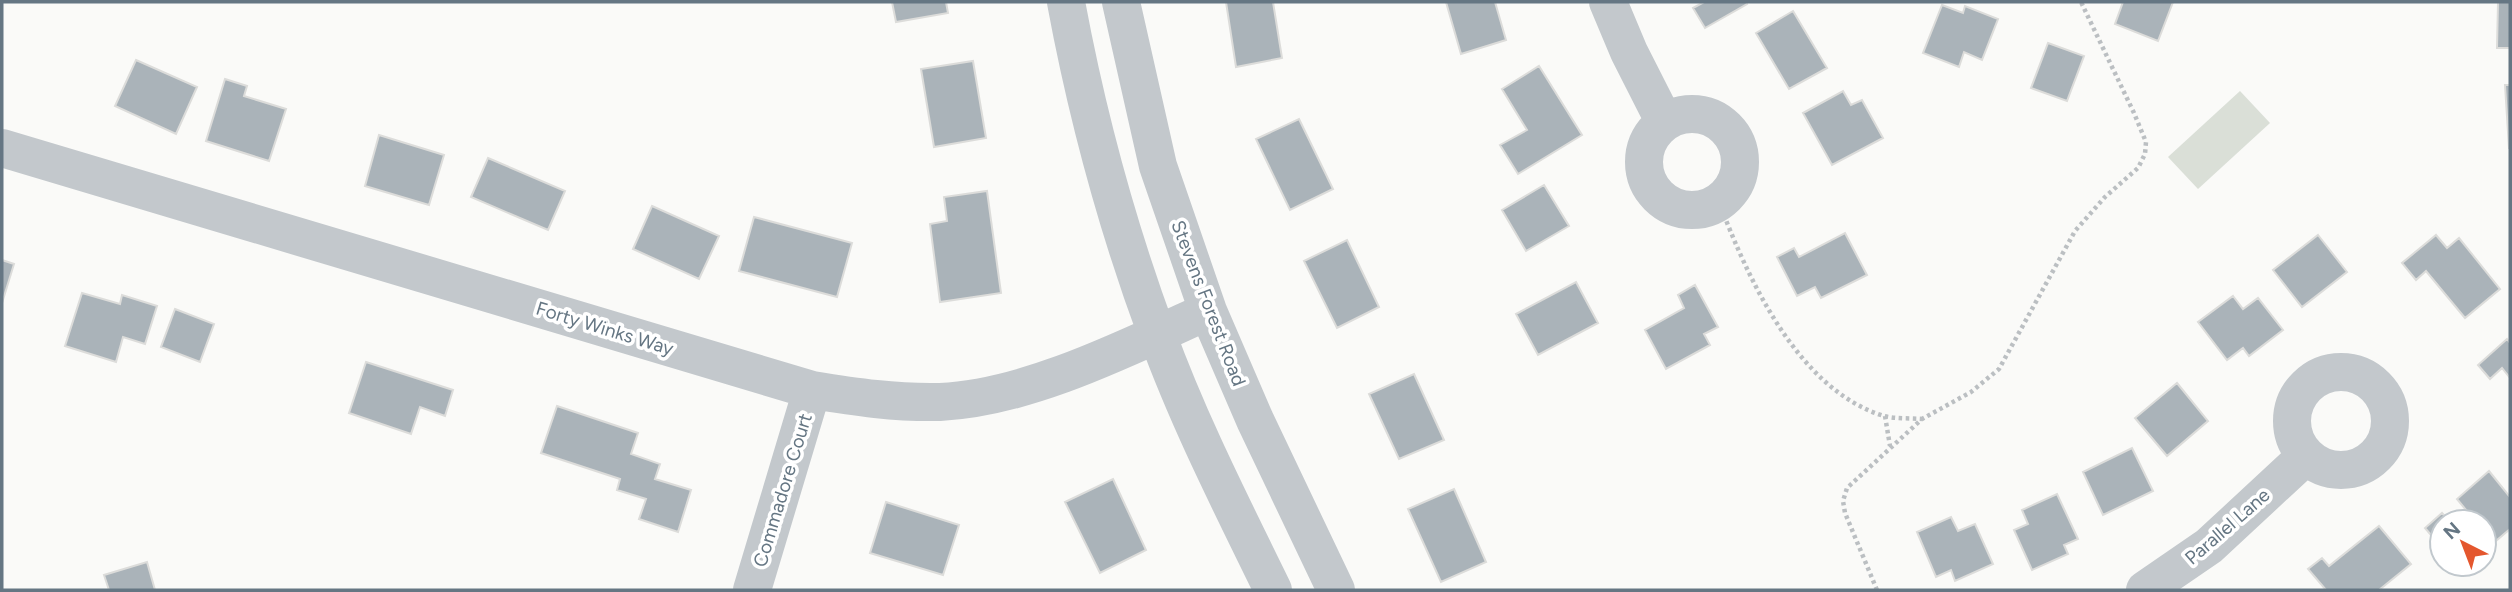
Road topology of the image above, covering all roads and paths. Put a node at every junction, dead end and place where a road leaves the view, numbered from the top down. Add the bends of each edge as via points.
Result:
1 (1066, 2) edge
2 (1121, 2) edge
3 (1608, 2) edge
4 (2081, 2) edge
5 (1664, 121) junction
6 (2, 148) edge
7 (1719, 202) junction
8 (1208, 311) junction
9 (1157, 334) junction
10 (812, 390) junction
11 (1885, 416) junction
12 (1922, 419) junction
13 (1890, 447) junction
14 (2305, 456) dead end
15 (752, 590) edge
16 (1273, 590) edge
17 (1336, 590) edge
18 (1877, 590) edge
19 (2145, 590) edge

1 - 9 street via 1105,176
2 - 8 street, Stevens Forest Road via 1158,166
3 - 5 street
4 - 12 path via 2134,113 2146,142 2145,154 2138,168 2075,231 1999,369 1971,393
5 - 7 street via 1690,113 1707,115 1723,124 1736,141 1741,163 1737,180
5 - 7 street via 1643,153 1644,172 1653,192 1672,207 1693,211
6 - 10 street, Forty Winks Way
7 - 11 path via 1765,306 1791,344 1827,383
8 - 9 street, Forty Winks Way
8 - 17 street, Stevens Forest Road
9 - 10 street, Forty Winks Way via 1061,374 998,393 942,401 884,401
9 - 16 street
10 - 15 street, Commadore Court
11 - 12 path
11 - 13 path
12 - 13 path
13 - 18 path via 1847,488 1843,501
14 - 19 street, Parallel Lane via 2209,546

